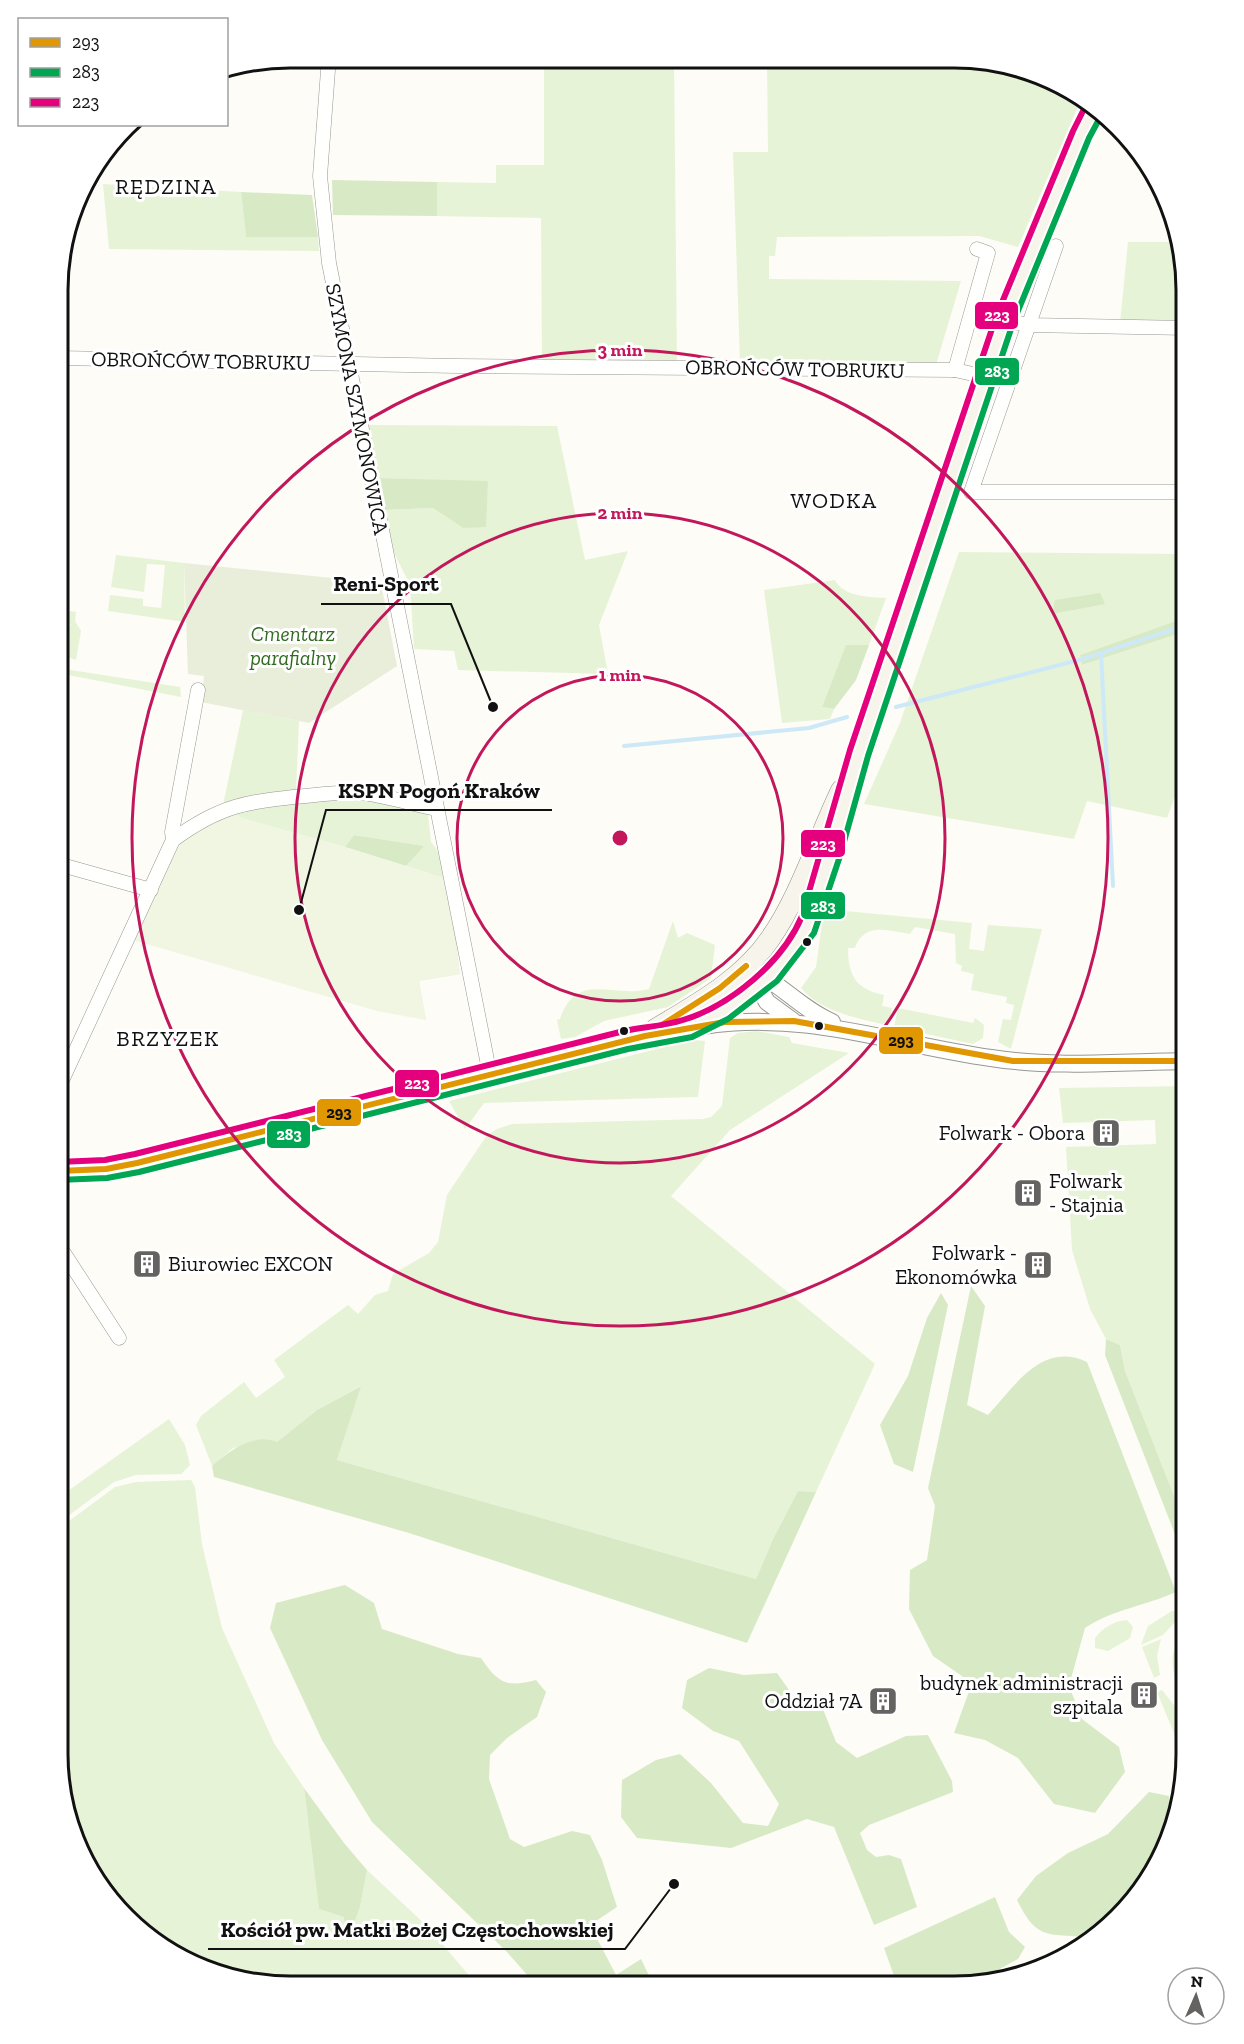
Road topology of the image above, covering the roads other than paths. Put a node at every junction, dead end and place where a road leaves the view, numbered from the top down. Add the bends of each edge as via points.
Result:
1 (328, 68) edge
2 (1092, 115) edge
3 (1056, 246) dead end
4 (977, 249) dead end
5 (1005, 320) junction
6 (1028, 325) junction
7 (1176, 328) edge
8 (68, 358) edge
9 (347, 364) junction
10 (955, 370) junction
11 (986, 377) junction
12 (1176, 492) edge
13 (198, 690) dead end
14 (858, 753) junction
15 (437, 809) junction
16 (173, 840) junction
17 (68, 867) edge
18 (151, 890) junction
19 (746, 966) junction
20 (763, 981) junction
21 (794, 1021) junction
22 (690, 1028) junction
23 (847, 1029) junction
24 (645, 1036) junction
25 (1176, 1061) edge
26 (68, 1068) edge
27 (490, 1075) junction
28 (68, 1171) edge
29 (68, 1259) edge
30 (119, 1338) dead end

1 - 9 street, SZYMONA SZYMONOWICA via 320,186
2 - 5 main road
3 - 6 street
4 - 10 street via 988,253
5 - 6 street
5 - 11 main road
6 - 7 street
6 - 12 street via 970,492
8 - 9 street, OBROŃCÓW TOBRUKU
9 - 10 street, OBROŃCÓW TOBRUKU
9 - 15 street, SZYMONA SZYMONOWICA
10 - 11 street, OBROŃCÓW TOBRUKU
11 - 14 main road
13 - 16 street
14 - 19 main road via 781,921
14 - 20 main road via 840,827 807,927
15 - 16 street via 363,793 249,801 203,820
15 - 27 street, SZYMONA SZYMONOWICA
16 - 18 street
17 - 18 street
18 - 26 street
19 - 20 street
19 - 24 main road
20 - 21 street via 774,1010
20 - 22 main road via 716,1015
20 - 23 street
21 - 22 street via 755,1020
21 - 23 street
22 - 24 main road
23 - 25 street via 1013,1061
24 - 27 main road
27 - 28 main road via 137,1163
29 - 30 street

